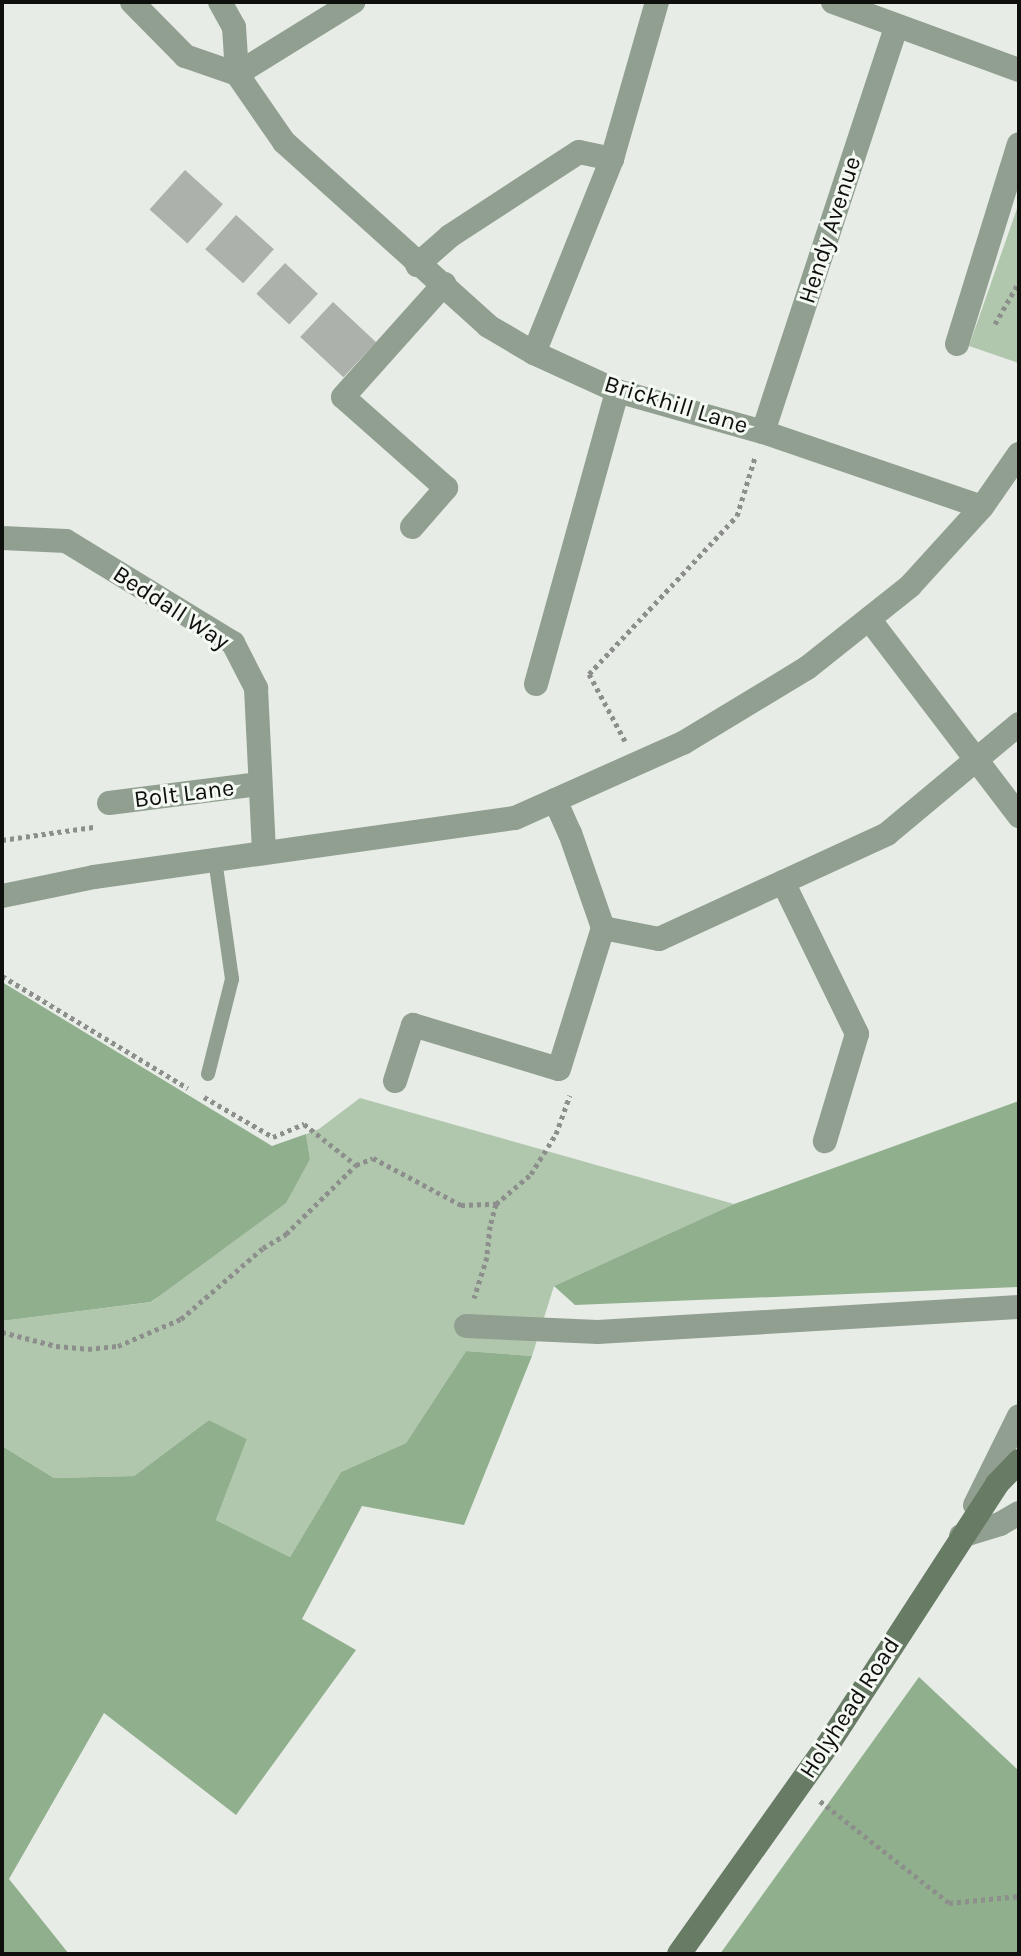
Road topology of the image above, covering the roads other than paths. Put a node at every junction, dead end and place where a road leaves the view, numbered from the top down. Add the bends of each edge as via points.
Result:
1 (132, 2) edge
2 (220, 2) edge
3 (353, 2) edge
4 (657, 2) edge
5 (833, 2) edge
6 (896, 28) junction
7 (1019, 70) edge
8 (237, 74) junction
9 (1019, 144) edge
10 (612, 159) junction
11 (417, 265) junction
12 (444, 284) junction
13 (957, 344) dead end
14 (534, 353) junction
15 (617, 391) junction
16 (763, 432) junction
17 (1019, 454) edge
18 (982, 507) junction
19 (412, 527) dead end
20 (2, 538) edge
21 (869, 619) junction
22 (536, 684) dead end
23 (1019, 724) edge
24 (977, 761) junction
25 (259, 784) junction
26 (555, 800) junction
27 (109, 803) dead end
28 (1019, 816) edge
29 (264, 852) junction
30 (215, 860) junction
31 (783, 882) junction
32 (2, 896) edge
33 (603, 928) junction
34 (208, 1074) dead end
35 (395, 1081) dead end
36 (825, 1141) dead end
37 (1019, 1307) edge
38 (466, 1326) road end
39 (1019, 1416) edge
40 (1019, 1461) edge
41 (1019, 1513) edge
42 (961, 1536) junction
43 (679, 1954) edge

1 - 8 street via 185,56
2 - 8 street via 234,27
3 - 8 street
4 - 10 street
5 - 6 street
6 - 7 street
6 - 16 street, Hendy Avenue
8 - 11 street, Brickhill Lane via 284,142
9 - 13 street
10 - 11 street via 579,152 450,236
10 - 14 street
11 - 12 street, Brickhill Lane
12 - 14 street, Brickhill Lane via 488,326
12 - 19 street via 343,397 446,488
14 - 15 street, Brickhill Lane
15 - 16 street, Brickhill Lane
15 - 22 street
16 - 18 street, Brickhill Lane
17 - 18 street
18 - 21 street via 910,586
20 - 25 street, Beddall Way via 66,541 233,643 256,688
21 - 24 street
21 - 26 street via 807,668 683,743
23 - 24 street
24 - 28 street
24 - 31 street via 887,834
25 - 27 street, Bolt Lane
25 - 29 street, Beddall Way
26 - 29 street via 515,818
26 - 33 street
29 - 30 street
30 - 32 street
30 - 34 lane via 232,979
31 - 33 street via 659,939
31 - 36 street via 857,1034
33 - 35 street via 559,1069 413,1025
37 - 38 street via 598,1332
39 - 42 street
40 - 42 main road, Holyhead Road
41 - 42 street
42 - 43 main road, Holyhead Road via 800,1785

